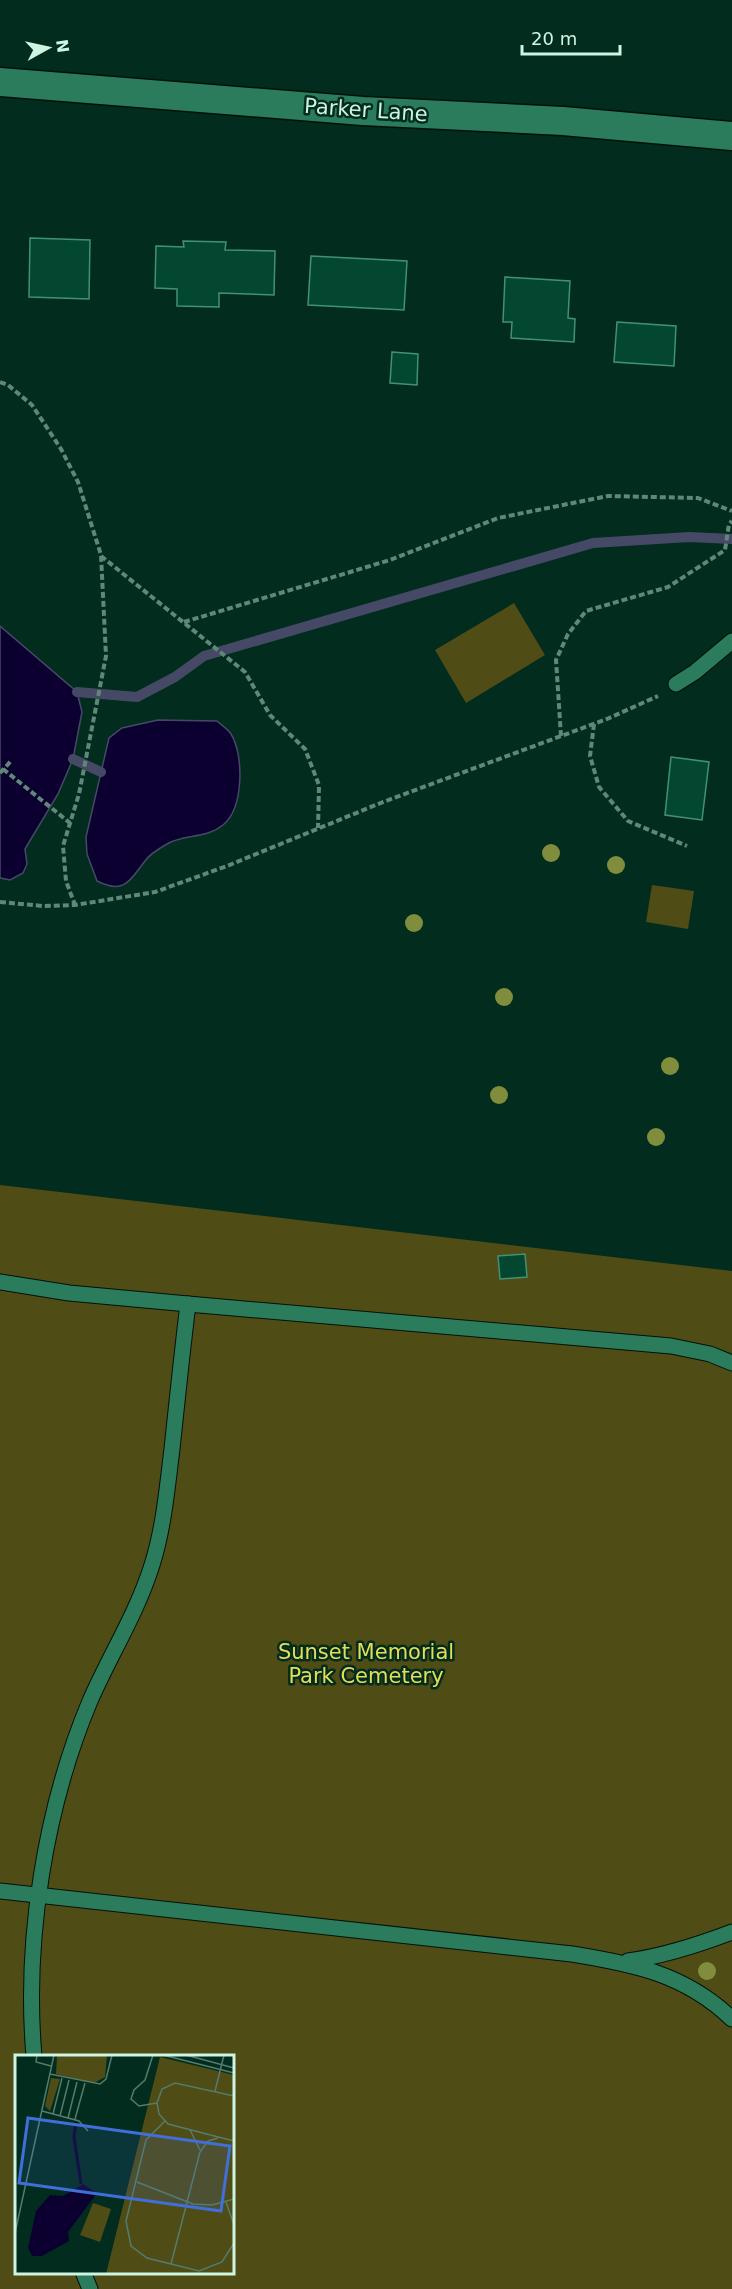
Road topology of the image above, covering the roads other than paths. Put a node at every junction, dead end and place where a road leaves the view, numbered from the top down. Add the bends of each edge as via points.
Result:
1 (0, 82) edge
2 (732, 136) edge
3 (732, 641) edge
4 (676, 684) road end
5 (0, 1282) edge
6 (188, 1304) junction
7 (732, 1363) edge
8 (0, 1891) edge
9 (39, 1896) junction
10 (732, 1932) edge
11 (622, 1962) junction
12 (732, 2019) edge
13 (34, 2055) edge
14 (84, 2274) edge
15 (90, 2289) edge

1 - 2 street, Parker Lane
3 - 4 lane
5 - 6 lane
6 - 7 lane via 670,1346 710,1353
6 - 9 lane via 165,1510 153,1564 133,1616 90,1700 64,1772
8 - 9 lane
9 - 11 lane
9 - 13 lane
10 - 11 lane via 653,1957
11 - 12 lane via 679,1980
14 - 15 lane

